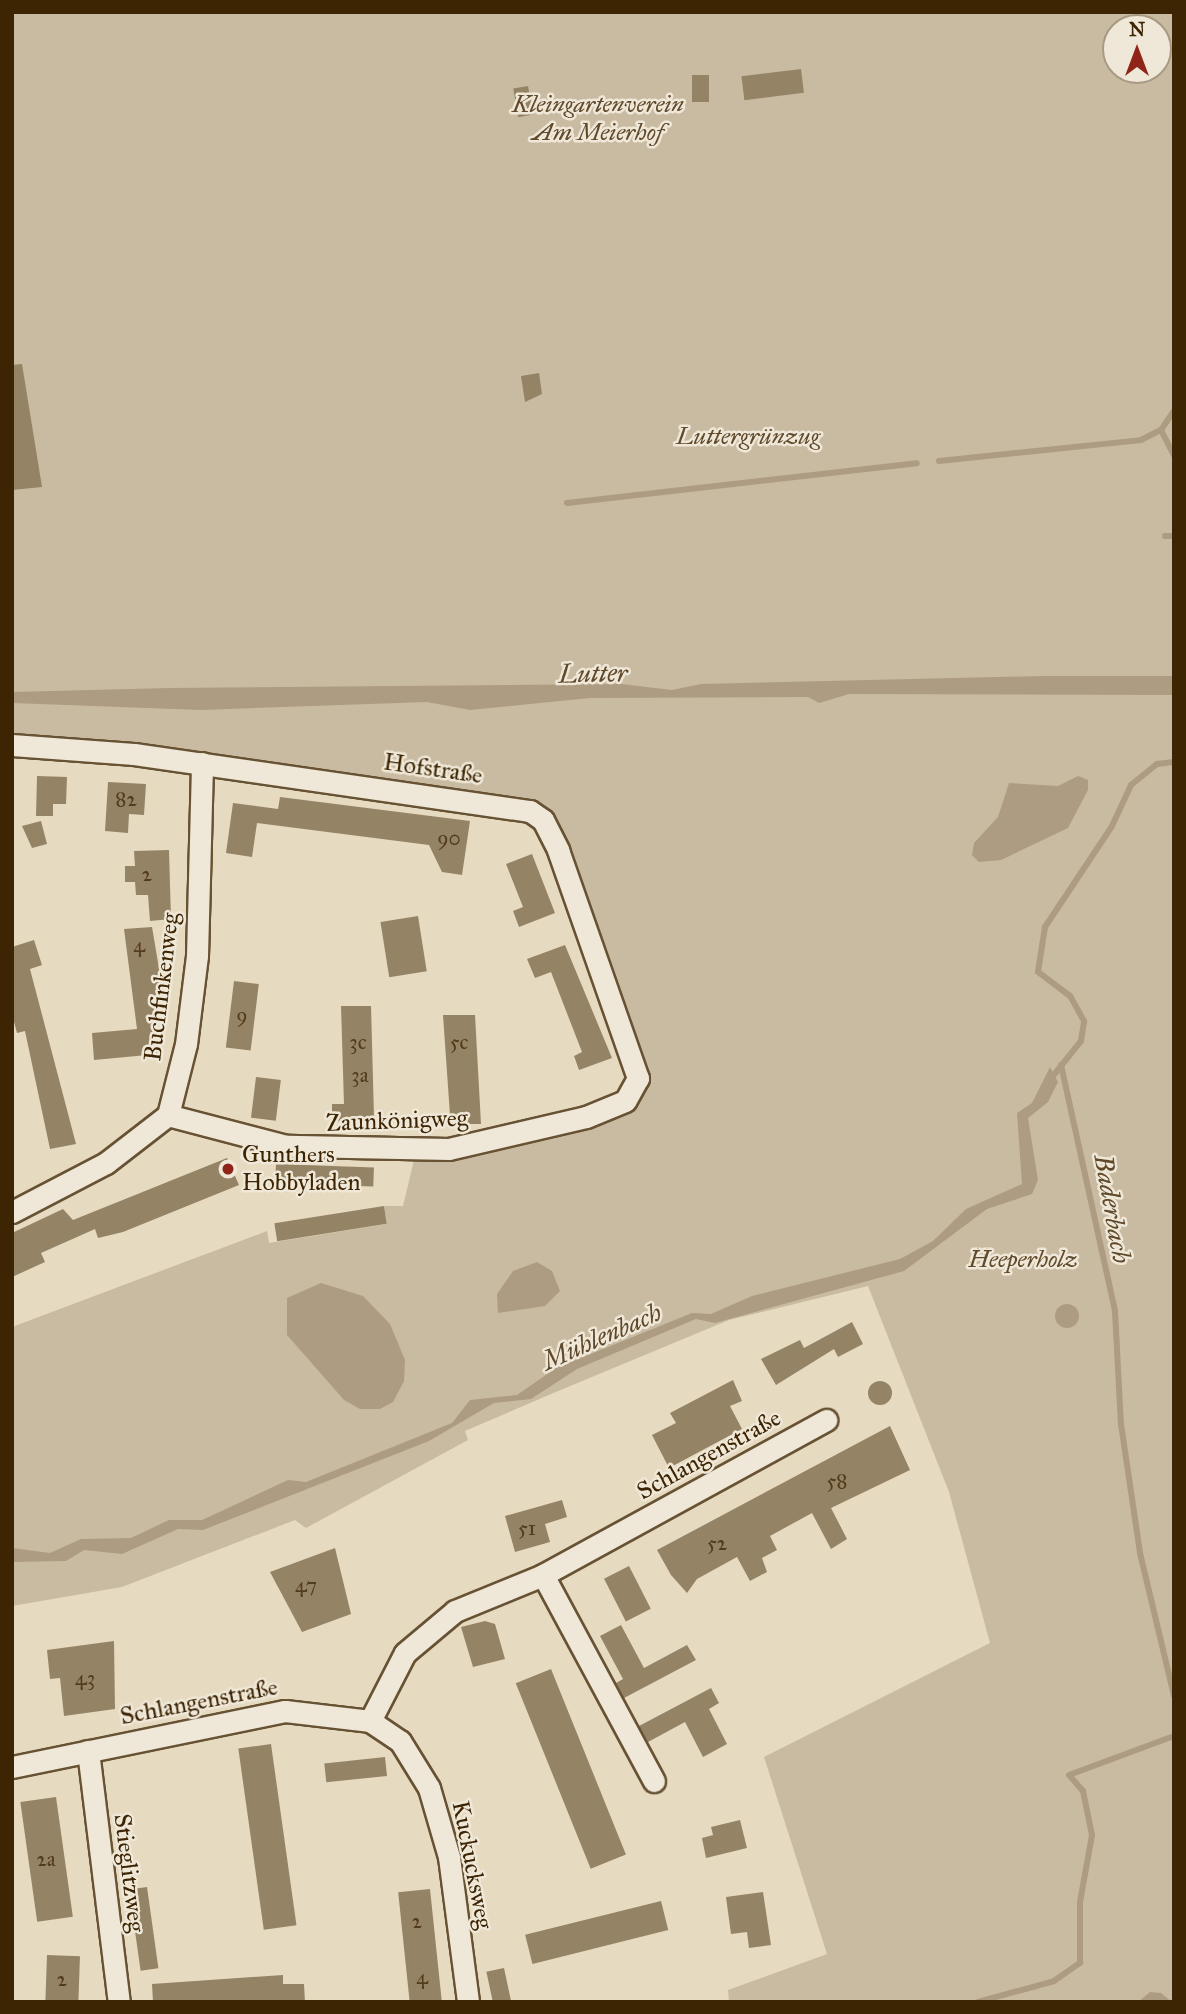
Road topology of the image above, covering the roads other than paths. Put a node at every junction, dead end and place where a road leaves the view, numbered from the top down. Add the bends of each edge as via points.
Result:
1 (12, 746) edge
2 (202, 763) junction
3 (625, 1101) joint
4 (168, 1115) junction
5 (12, 1212) edge
6 (826, 1420) dead end
7 (543, 1575) junction
8 (370, 1721) junction
9 (88, 1751) junction
10 (12, 1767) edge
11 (654, 1781) dead end
12 (119, 2002) edge
13 (468, 2002) edge

1 - 2 street, Hofstraße
2 - 3 street, Hofstraße via 512,806 543,820 633,1051 638,1079
2 - 4 street, Buchfinkenweg via 197,956 186,1044
3 - 4 street, Zaunkönigweg via 499,1142 386,1152 286,1146
4 - 5 street via 106,1163
6 - 7 street, Schlangenstraße
7 - 8 street, Schlangenstraße via 455,1611 425,1631 405,1653
7 - 11 street
8 - 9 street, Schlangenstraße via 285,1711
8 - 13 street, Kuckucksweg via 400,1741 429,1788 449,1857
9 - 10 street, Schlangenstraße
9 - 12 street, Stieglitzweg

